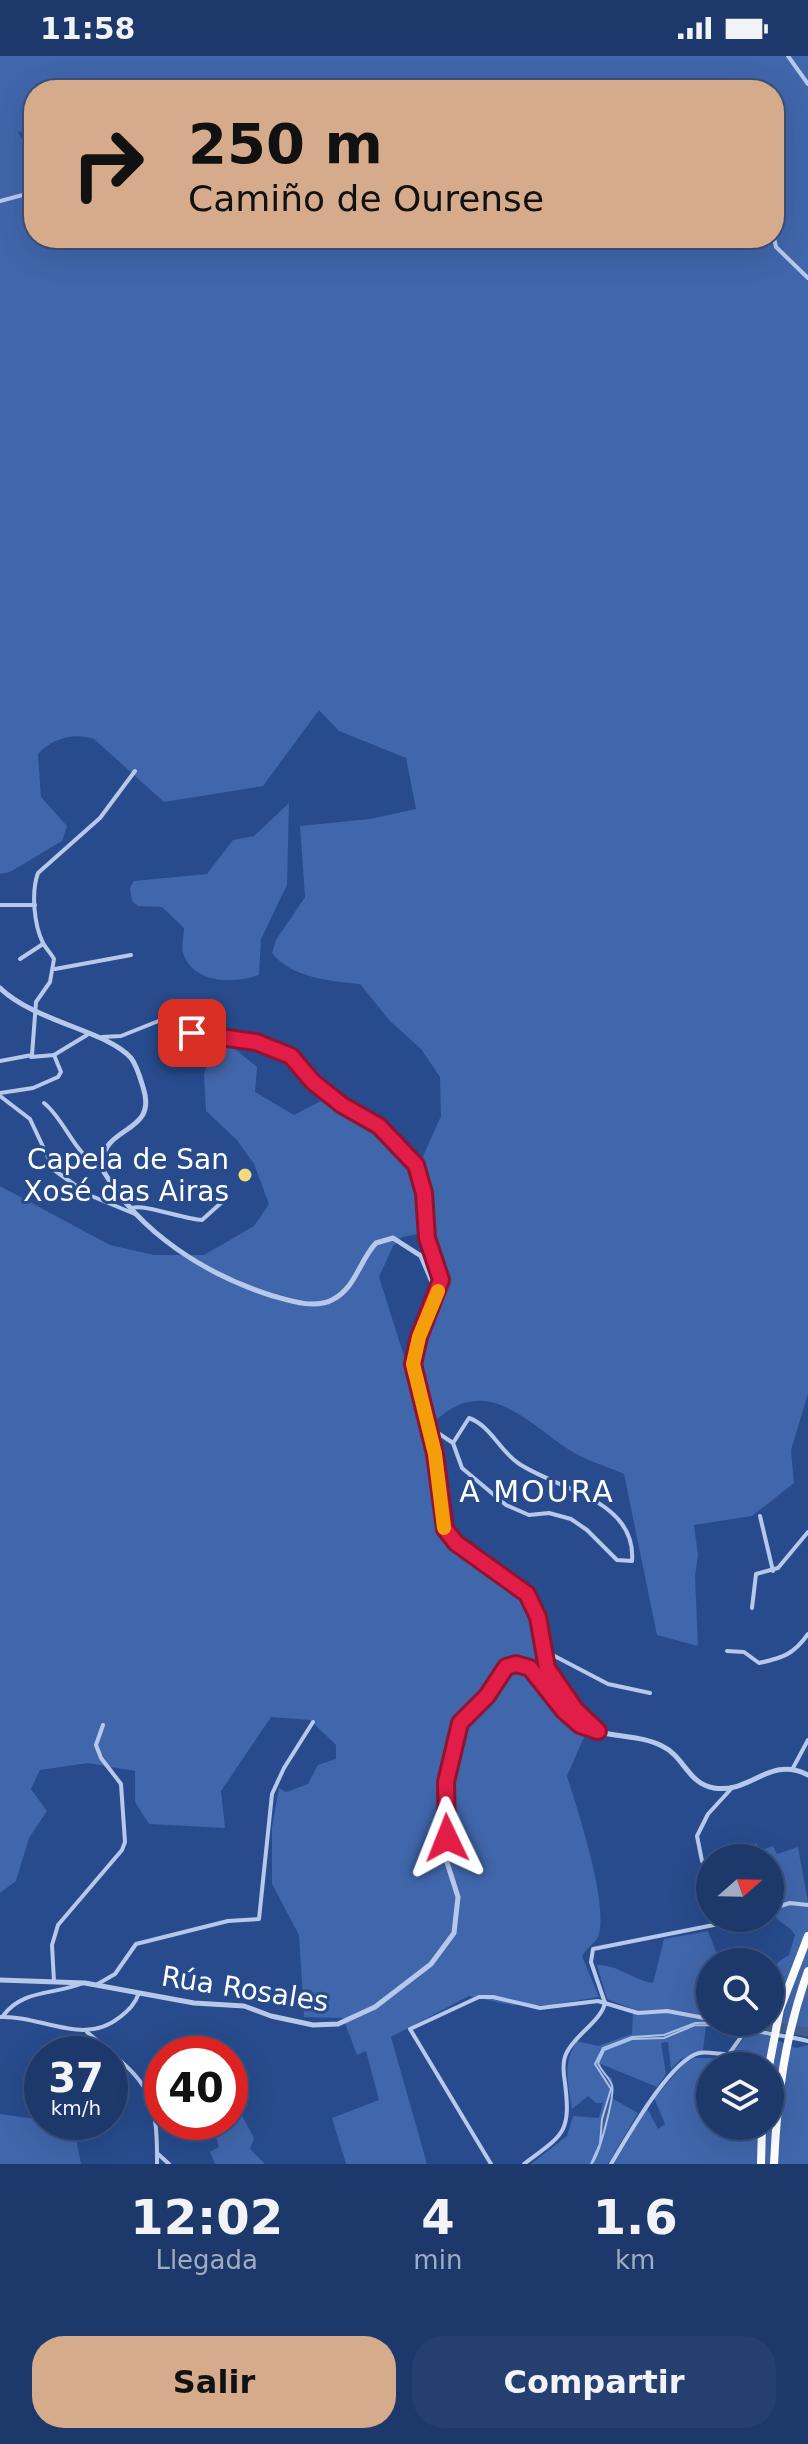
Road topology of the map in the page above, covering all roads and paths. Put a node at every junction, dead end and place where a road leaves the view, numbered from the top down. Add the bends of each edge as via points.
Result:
1 (788, 56) edge
2 (808, 84) edge
3 (24, 195) edge
4 (0, 201) edge
5 (777, 248) edge
6 (808, 278) edge
7 (135, 771) dead end
8 (0, 905) edge
9 (35, 905) junction
10 (43, 944) junction
11 (131, 955) dead end
12 (20, 959) dead end
13 (53, 970) junction
14 (0, 988) edge
15 (35, 1014) junction
16 (87, 1035) junction
17 (96, 1039) junction
18 (54, 1055) junction
19 (31, 1057) junction
20 (0, 1061) edge
21 (0, 1094) edge
22 (44, 1103) dead end
23 (102, 1164) junction
24 (221, 1203) dead end
25 (135, 1210) junction
26 (435, 1297) junction
27 (429, 1427) junction
28 (453, 1443) junction
29 (760, 1516) dead end
30 (808, 1532) edge
31 (773, 1571) junction
32 (752, 1608) dead end
33 (808, 1634) edge
34 (543, 1650) junction
35 (727, 1651) dead end
36 (650, 1693) dead end
37 (313, 1722) dead end
38 (103, 1725) dead end
39 (598, 1731) junction
40 (808, 1740) edge
41 (793, 1768) junction
42 (808, 1775) edge
43 (721, 1788) junction
44 (731, 1788) junction
45 (721, 1801) junction
46 (699, 1844) edge
47 (784, 1904) edge
48 (808, 1905) edge
49 (696, 1929) edge
50 (808, 1936) edge
51 (808, 1971) edge
52 (0, 1980) edge
53 (54, 1982) junction
54 (85, 1983) junction
55 (96, 1985) junction
56 (139, 1993) junction
57 (605, 2003) junction
58 (696, 2016) edge
59 (2, 2017) edge
60 (87, 2032) junction
61 (742, 2036) edge
62 (780, 2036) edge
63 (808, 2041) edge
64 (772, 2052) edge
65 (144, 2086) edge
66 (156, 2140) edge
67 (762, 2140) edge
68 (157, 2153) junction
69 (157, 2164) edge
70 (169, 2164) edge
71 (491, 2164) edge
72 (524, 2164) edge
73 (611, 2164) edge
74 (761, 2164) edge
75 (774, 2164) edge

1 - 2 street
3 - 4 street
5 - 6 street
7 - 9 street via 100,818 40,870
8 - 9 street
9 - 10 street
10 - 12 street
10 - 13 street via 53,956
11 - 13 street
13 - 15 street
14 - 15 street
15 - 16 street
15 - 19 street
16 - 17 street
16 - 18 street
17 - 23 street via 129,1056 146,1099 144,1117 109,1142
17 - 26 street via 121,1036 161,1020 209,1037 256,1042 298,1061 313,1082 379,1126 416,1165 427,1238 441,1280
18 - 19 street
18 - 21 street via 61,1072 57,1077
19 - 20 street
21 - 25 street via 30,1119 54,1170 106,1204
22 - 23 street via 60,1116 78,1149
23 - 25 street via 109,1181
24 - 25 street via 207,1219 199,1220 142,1206
25 - 26 street via 184,1253 236,1284 315,1304 348,1289 366,1254 376,1243 393,1238 421,1256
26 - 27 street via 413,1364
27 - 28 street
27 - 34 street via 445,1529 456,1543 527,1594 538,1617
28 - 28 street via 462,1468 506,1505 529,1515 571,1519 617,1560 632,1561 625,1531 604,1507 518,1463 479,1422 469,1418
29 - 31 street
30 - 31 street
31 - 32 street via 754,1577
33 - 35 street via 795,1653 759,1663 744,1652
34 - 36 street via 608,1684
34 - 39 street via 558,1686
37 - 55 street via 272,1794 259,1919 228,1921 136,1944 115,1974
38 - 53 street via 96,1745 121,1784 125,1842 54,1932
39 - 43 street via 663,1746 698,1781
39 - 56 street, Rúa Rosales via 564,1711 530,1668 516,1664 502,1670 487,1696 465,1714 450,1756 445,1856 455,1888 457,1921 445,1948 399,1990 349,2020 313,2025 244,2006
40 - 41 street
41 - 42 street
41 - 44 street via 770,1771
43 - 44 street
43 - 45 street
44 - 45 street
45 - 46 street via 708,1814
47 - 48 street
49 - 57 street via 593,1949 591,1962
50 - 64 highway, bridge via 780,2009
51 - 75 highway, bridge via 786,2041
52 - 53 street, Rúa Rosales
53 - 54 street, Rúa Rosales
54 - 55 street, Rúa Rosales
54 - 59 street via 29,1996
55 - 56 street, Rúa Rosales
56 - 60 street via 131,2008 110,2025
57 - 58 street via 638,2013
57 - 71 street via 540,2008 479,1997 410,2029
57 - 72 street via 565,2055 569,2116 562,2133
59 - 60 street
60 - 65 street
61 - 73 street via 729,2054 701,2052 687,2059 646,2106
62 - 63 street
66 - 68 street
67 - 74 highway
68 - 69 street
68 - 70 street

